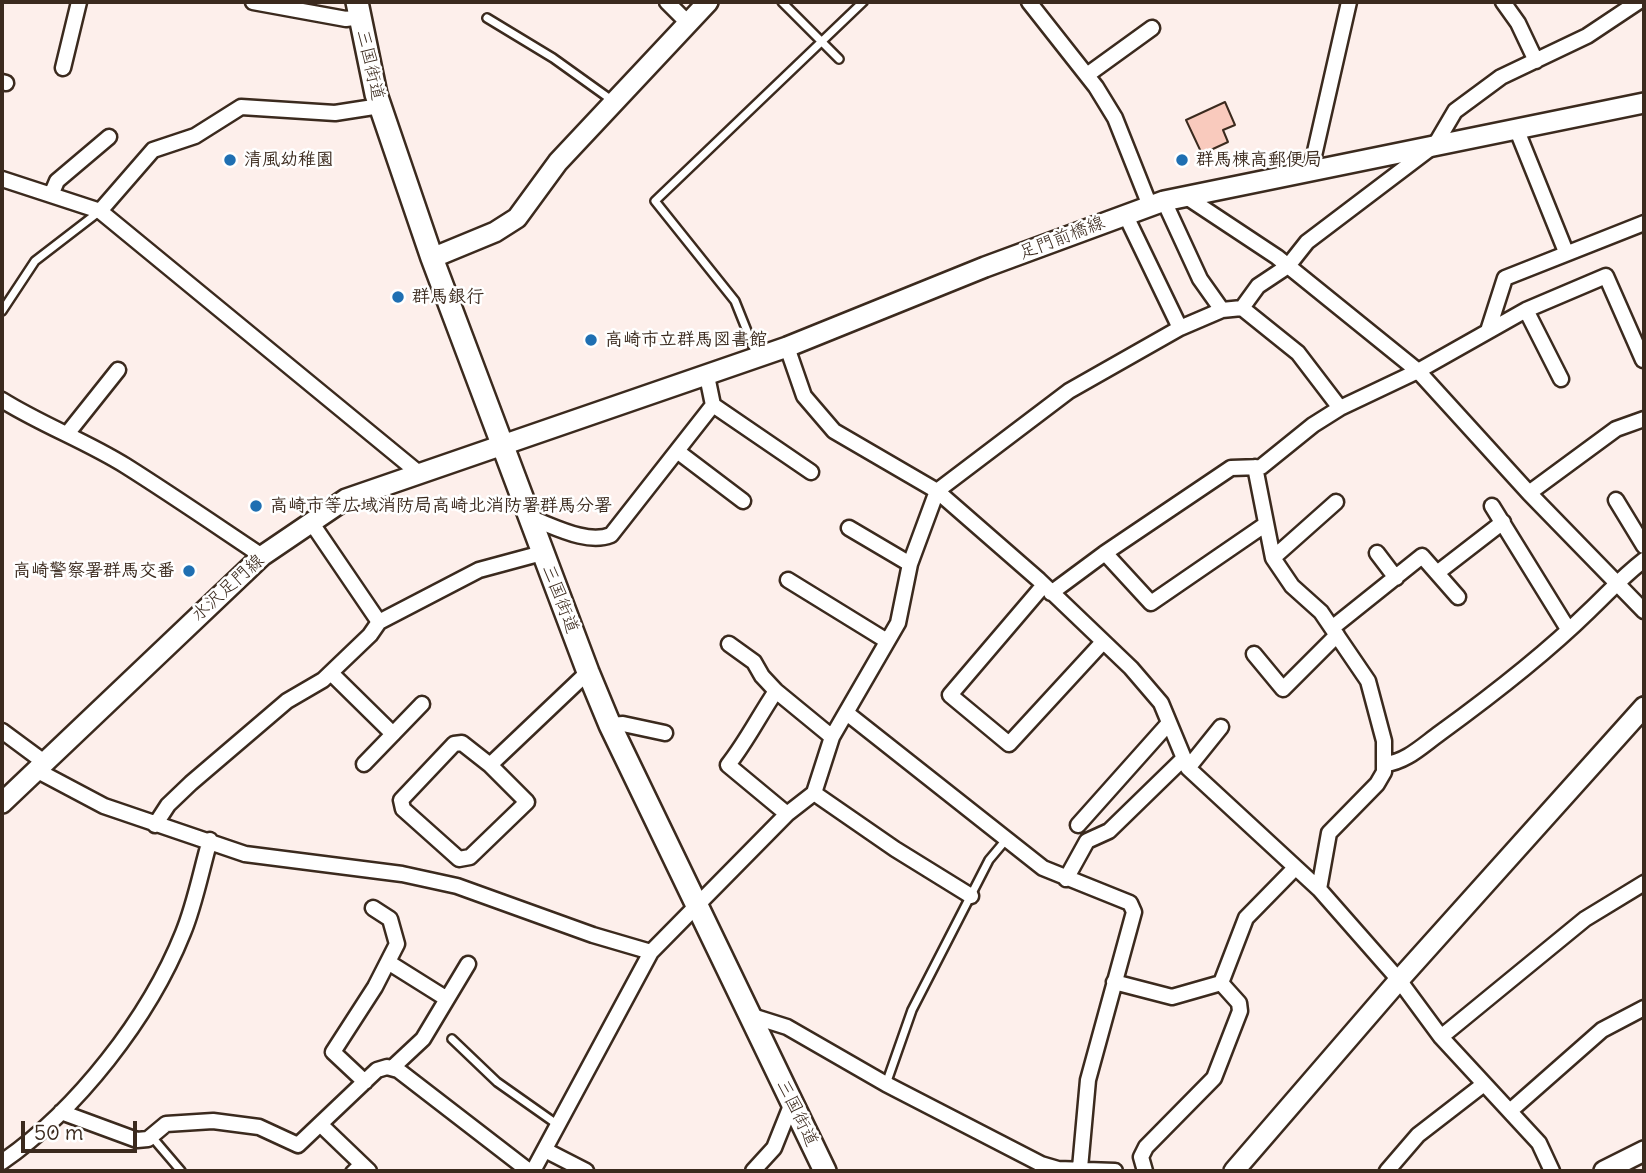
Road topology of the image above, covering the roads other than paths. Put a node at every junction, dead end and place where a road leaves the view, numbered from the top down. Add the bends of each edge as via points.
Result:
1 (79, 2) edge
2 (253, 2) edge
3 (667, 2) edge
4 (708, 2) edge
5 (782, 2) edge
6 (863, 2) edge
7 (1030, 2) edge
8 (1349, 2) edge
9 (1503, 2) edge
10 (1638, 2) edge
11 (358, 9) edge
12 (487, 18) dead end
13 (688, 23) junction
14 (1152, 28) dead end
15 (822, 42) junction
16 (839, 60) dead end
17 (1536, 61) junction
18 (63, 68) dead end
19 (1087, 75) junction
20 (614, 102) junction
21 (1644, 103) edge
22 (380, 106) junction
23 (1516, 128) junction
24 (109, 137) dead end
25 (1435, 145) junction
26 (1311, 169) junction
27 (2, 179) edge
28 (51, 195) junction
29 (1185, 196) junction
30 (1157, 203) junction
31 (100, 211) junction
32 (1125, 214) junction
33 (1644, 223) edge
34 (1566, 252) junction
35 (432, 258) junction
36 (1288, 266) junction
37 (1242, 308) junction
38 (1222, 310) junction
39 (1526, 310) junction
40 (2, 311) edge
41 (1180, 328) junction
42 (1488, 331) junction
43 (787, 347) junction
44 (757, 357) junction
45 (1643, 360) edge
46 (118, 370) dead end
47 (1418, 371) junction
48 (707, 376) junction
49 (1561, 379) dead end
50 (2, 400) edge
51 (713, 405) junction
52 (1340, 408) junction
53 (1644, 419) edge
54 (68, 434) junction
55 (502, 448) junction
56 (677, 451) junction
57 (1255, 467) junction
58 (811, 472) dead end
59 (421, 474) junction
60 (937, 491) junction
61 (1529, 493) junction
62 (1616, 500) dead end
63 (743, 501) dead end
64 (1336, 502) dead end
65 (1492, 506) dead end
66 (528, 517) junction
67 (311, 522) junction
68 (1503, 522) junction
69 (1266, 524) junction
70 (849, 528) dead end
71 (1644, 546) edge
72 (1105, 552) junction
73 (542, 553) junction
74 (1377, 553) dead end
75 (262, 556) junction
76 (1273, 558) junction
77 (1644, 560) edge
78 (910, 564) junction
79 (1437, 573) junction
80 (1395, 578) junction
81 (788, 580) dead end
82 (1614, 583) junction
83 (1047, 590) junction
84 (1458, 597) dead end
85 (1644, 611) edge
86 (379, 622) junction
87 (1568, 629) junction
88 (1334, 632) junction
89 (887, 641) junction
90 (1102, 643) junction
91 (729, 644) dead end
92 (1254, 654) dead end
93 (588, 672) junction
94 (331, 673) junction
95 (776, 691) junction
96 (422, 704) dead end
97 (1644, 707) edge
98 (848, 714) junction
99 (1169, 723) junction
100 (610, 725) junction
101 (1221, 727) dead end
102 (2, 731) edge
103 (665, 733) dead end
104 (393, 734) junction
105 (832, 737) junction
106 (1186, 763) junction
107 (364, 764) dead end
108 (1385, 764) junction
109 (490, 765) junction
110 (41, 766) junction
111 (814, 793) junction
112 (2, 803) edge
113 (787, 814) junction
114 (155, 825) junction
115 (1078, 825) dead end
116 (210, 840) junction
117 (1005, 841) junction
118 (1294, 869) junction
119 (1066, 879) junction
120 (1644, 883) edge
121 (1319, 889) junction
122 (971, 896) junction
123 (373, 908) dead end
124 (698, 908) junction
125 (652, 952) junction
126 (388, 962) junction
127 (468, 964) dead end
128 (1399, 980) junction
129 (1114, 982) junction
130 (1221, 983) junction
131 (447, 999) junction
132 (1644, 1008) edge
133 (750, 1015) junction
134 (1441, 1037) junction
135 (452, 1039) dead end
136 (392, 1068) junction
137 (365, 1082) junction
138 (886, 1084) junction
139 (1484, 1084) junction
140 (792, 1103) junction
141 (1510, 1111) junction
142 (61, 1112) junction
143 (321, 1125) junction
144 (559, 1125) junction
145 (152, 1137) junction
146 (545, 1150) junction
147 (1644, 1151) edge
148 (4, 1160) edge
149 (359, 1168) edge
150 (1080, 1168) junction
151 (1057, 1170) edge
152 (17, 1171) edge
153 (181, 1171) edge
154 (531, 1171) edge
155 (586, 1171) edge
156 (753, 1171) edge
157 (825, 1171) edge
158 (1115, 1171) edge
159 (1145, 1171) edge
160 (1234, 1171) edge
161 (1387, 1171) edge
162 (1552, 1171) edge
163 (1604, 1171) edge

1 - 18 street
2 - 11 street via 346,19
3 - 13 street
4 - 13 main road
5 - 15 lane
6 - 15 lane
7 - 19 street
8 - 26 street
9 - 17 street
10 - 17 street via 1587,36
11 - 22 main road, 三国街道
12 - 20 lane
13 - 20 main road
14 - 19 street
15 - 16 lane
15 - 44 lane via 655,201 735,301
17 - 25 street via 1501,77 1455,111
19 - 30 street via 1115,118
20 - 35 main road via 558,162 517,218
21 - 23 main road, 足門前橋線
22 - 31 street via 335,113 242,107 195,136 153,150
22 - 35 main road, 三国街道
23 - 25 main road, 足門前橋線
23 - 34 street
24 - 28 street via 57,181
25 - 26 main road, 足門前橋線
25 - 36 street via 1307,242
26 - 29 main road, 足門前橋線
27 - 28 street
28 - 31 street
29 - 30 main road, 足門前橋線
29 - 36 street
30 - 32 main road, 足門前橋線
30 - 38 street
31 - 40 lane via 35,261
31 - 59 street
32 - 41 street
32 - 43 main road, 足門前橋線
33 - 34 street
34 - 42 street via 1505,278
35 - 55 main road, 三国街道
36 - 37 street via 1258,286
36 - 47 street
37 - 38 street
37 - 52 street via 1298,353
38 - 41 street
39 - 42 street
39 - 45 street via 1606,276
39 - 49 street
41 - 60 street via 1069,391
42 - 47 street
43 - 44 main road, 足門前橋線
43 - 60 street via 804,396 834,431
44 - 48 main road, 足門前橋線
46 - 54 street
47 - 52 street
47 - 61 street
48 - 51 street
48 - 55 main road, 足門前橋線
50 - 54 street
51 - 56 street
51 - 58 street
52 - 57 street
53 - 61 street via 1616,429
54 - 75 street via 126,466
55 - 59 main road, 水沢足門線
55 - 66 main road, 三国街道
56 - 63 street
56 - 66 street via 611,536 586,537
57 - 69 street
57 - 72 street via 1231,468
59 - 67 main road, 水沢足門線 via 346,499
60 - 78 street
60 - 83 street
61 - 82 street
62 - 71 street
64 - 76 street
65 - 68 street
66 - 73 main road, 三国街道
67 - 75 main road, 水沢足門線
67 - 86 street
68 - 79 street
68 - 87 street
69 - 72 street via 1151,603
69 - 76 street
70 - 78 street
72 - 83 street
73 - 86 street via 479,570
73 - 93 main road, 三国街道
74 - 80 street
75 - 110 main road, 水沢足門線
76 - 88 street
77 - 82 street
78 - 89 street via 898,622
79 - 80 street via 1422,556
79 - 84 street
80 - 88 street
81 - 89 street
82 - 85 street
82 - 87 street
83 - 90 street
83 - 90 street via 950,695 1009,744
86 - 94 street
87 - 108 street via 1455,722 1399,763
88 - 92 street via 1283,689
88 - 108 street via 1368,681 1384,741
89 - 98 street
90 - 99 street via 1161,703
91 - 95 street via 754,662
93 - 100 main road, 三国街道
93 - 109 street
94 - 104 street
94 - 114 street via 287,701 191,783
95 - 105 street
95 - 113 street via 728,765
96 - 104 street
97 - 128 main road
98 - 105 street
98 - 117 street
99 - 106 street
99 - 115 street
100 - 103 street
100 - 124 main road, 三国街道
101 - 106 street
102 - 110 street
104 - 107 street
105 - 111 street
106 - 118 street
106 - 119 street via 1109,831 1087,841
108 - 121 street via 1377,784 1329,833
109 - 109 street via 527,802 470,857 459,859 403,809 401,800 454,744 462,743
110 - 112 main road, 水沢足門線
110 - 114 street via 104,806
111 - 113 street
111 - 122 street
113 - 124 street
114 - 116 street
116 - 125 street via 245,854 402,874 457,886
116 - 142 street via 184,932 145,1012
117 - 119 street
117 - 122 lane via 989,860
118 - 121 street
118 - 130 street via 1246,918
119 - 129 street via 1130,903 1134,912
120 - 134 street via 1585,919
121 - 128 street
122 - 138 lane via 912,1010
123 - 126 street via 390,919 397,944
124 - 125 street
124 - 133 main road, 三国街道
125 - 144 street
126 - 131 street
126 - 137 street via 333,1052
127 - 131 street
128 - 134 street
128 - 160 main road
129 - 130 street via 1172,998
129 - 150 street via 1088,1080
130 - 159 street via 1239,1003 1240,1011 1214,1078 1146,1147 1142,1157
131 - 136 street via 422,1039
132 - 141 street via 1602,1030
133 - 138 street via 787,1027
133 - 140 main road, 三国街道
134 - 139 street
135 - 144 lane via 497,1082
136 - 137 street via 381,1068
136 - 154 street
137 - 143 street
138 - 151 street
139 - 141 street
139 - 161 street via 1419,1135
140 - 156 street via 774,1148
140 - 157 main road, 三国街道
141 - 162 street via 1539,1143
142 - 145 street via 137,1140
142 - 148 street
143 - 145 street via 298,1145 258,1128 213,1121 166,1124
143 - 149 street
144 - 146 street
145 - 153 lane
146 - 154 street
146 - 155 street
147 - 163 main road
148 - 152 street
150 - 151 street
150 - 158 street

